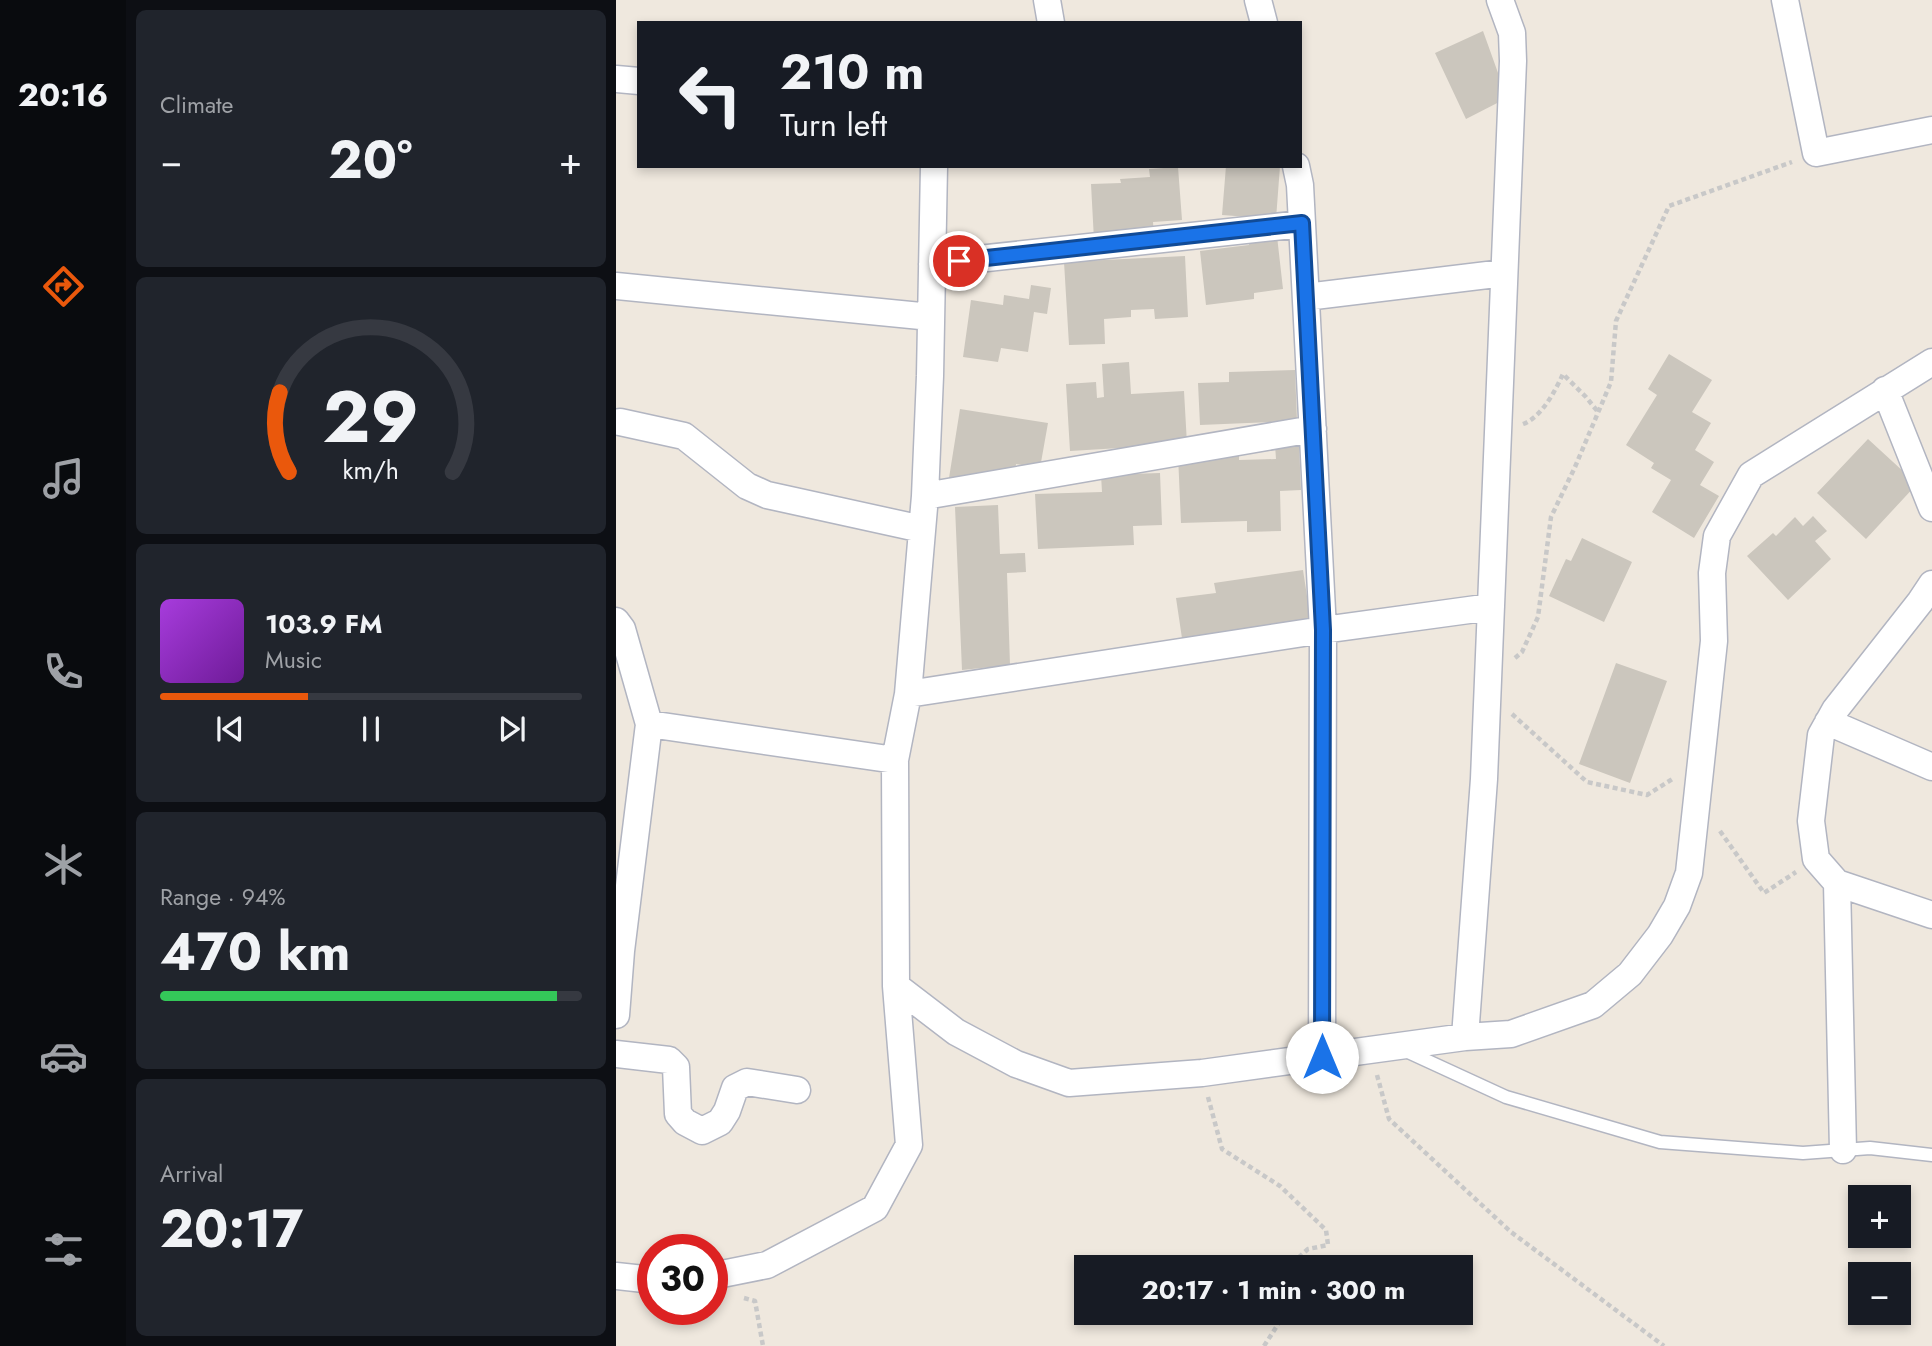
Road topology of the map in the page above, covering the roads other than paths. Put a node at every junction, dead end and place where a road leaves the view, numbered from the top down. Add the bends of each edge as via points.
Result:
1 (1046, 0) edge
2 (1258, 0) edge
3 (1500, 0) edge
4 (1785, 0) edge
5 (1051, 21) edge
6 (1263, 21) edge
7 (616, 79) edge
8 (637, 81) edge
9 (1932, 130) edge
10 (934, 168) edge
11 (1296, 168) edge
12 (1302, 223) junction
13 (932, 264) junction
14 (1504, 273) junction
15 (616, 286) edge
16 (1306, 297) junction
17 (931, 317) junction
18 (1932, 362) edge
19 (1885, 390) junction
20 (620, 422) dead end
21 (1313, 429) junction
22 (925, 496) junction
23 (1932, 508) edge
24 (922, 529) junction
25 (1932, 584) edge
26 (1491, 607) junction
27 (616, 621) edge
28 (1323, 630) junction
29 (908, 694) junction
30 (1828, 722) junction
31 (649, 724) junction
32 (895, 760) junction
33 (1932, 767) edge
34 (1836, 883) junction
35 (1932, 915) edge
36 (619, 951) edge
37 (896, 986) junction
38 (616, 1015) edge
39 (1465, 1037) junction
40 (1383, 1048) junction
41 (616, 1054) edge
42 (1322, 1057) junction
43 (797, 1090) dead end
44 (1843, 1150) junction
45 (1932, 1155) edge
46 (728, 1273) edge
47 (616, 1276) edge
48 (637, 1278) edge

1 - 5 street
2 - 6 street
3 - 14 street via 1512,33 1513,61
4 - 9 street via 1816,153
7 - 8 street
10 - 13 street
11 - 12 street
12 - 13 street
12 - 16 street
13 - 17 street
14 - 16 street
14 - 26 street
15 - 17 street
16 - 21 street
17 - 22 street
18 - 19 street
19 - 23 street
19 - 39 street via 1751,475 1717,536 1712,572 1714,641 1689,873 1660,935 1630,974 1592,1004 1511,1034
20 - 24 street via 684,436 747,486 767,495
21 - 22 street
21 - 28 street
22 - 24 street
24 - 29 street
25 - 30 street
26 - 28 street
26 - 39 street
27 - 31 street
28 - 29 street
28 - 42 street
29 - 32 street
30 - 33 street
30 - 34 street via 1821,735 1811,821 1816,859
31 - 32 street
31 - 36 street
32 - 37 street
34 - 35 street
34 - 44 street
36 - 38 street
37 - 42 street via 956,1032 1016,1064 1069,1083 1202,1073
37 - 46 street via 908,1145 875,1208 767,1265
39 - 40 street
40 - 42 street
40 - 44 lane via 1506,1097 1660,1142 1802,1153
41 - 43 street via 669,1060 676,1067 678,1114 702,1131 720,1122 735,1088 747,1082
44 - 45 lane via 1870,1148
47 - 48 street

